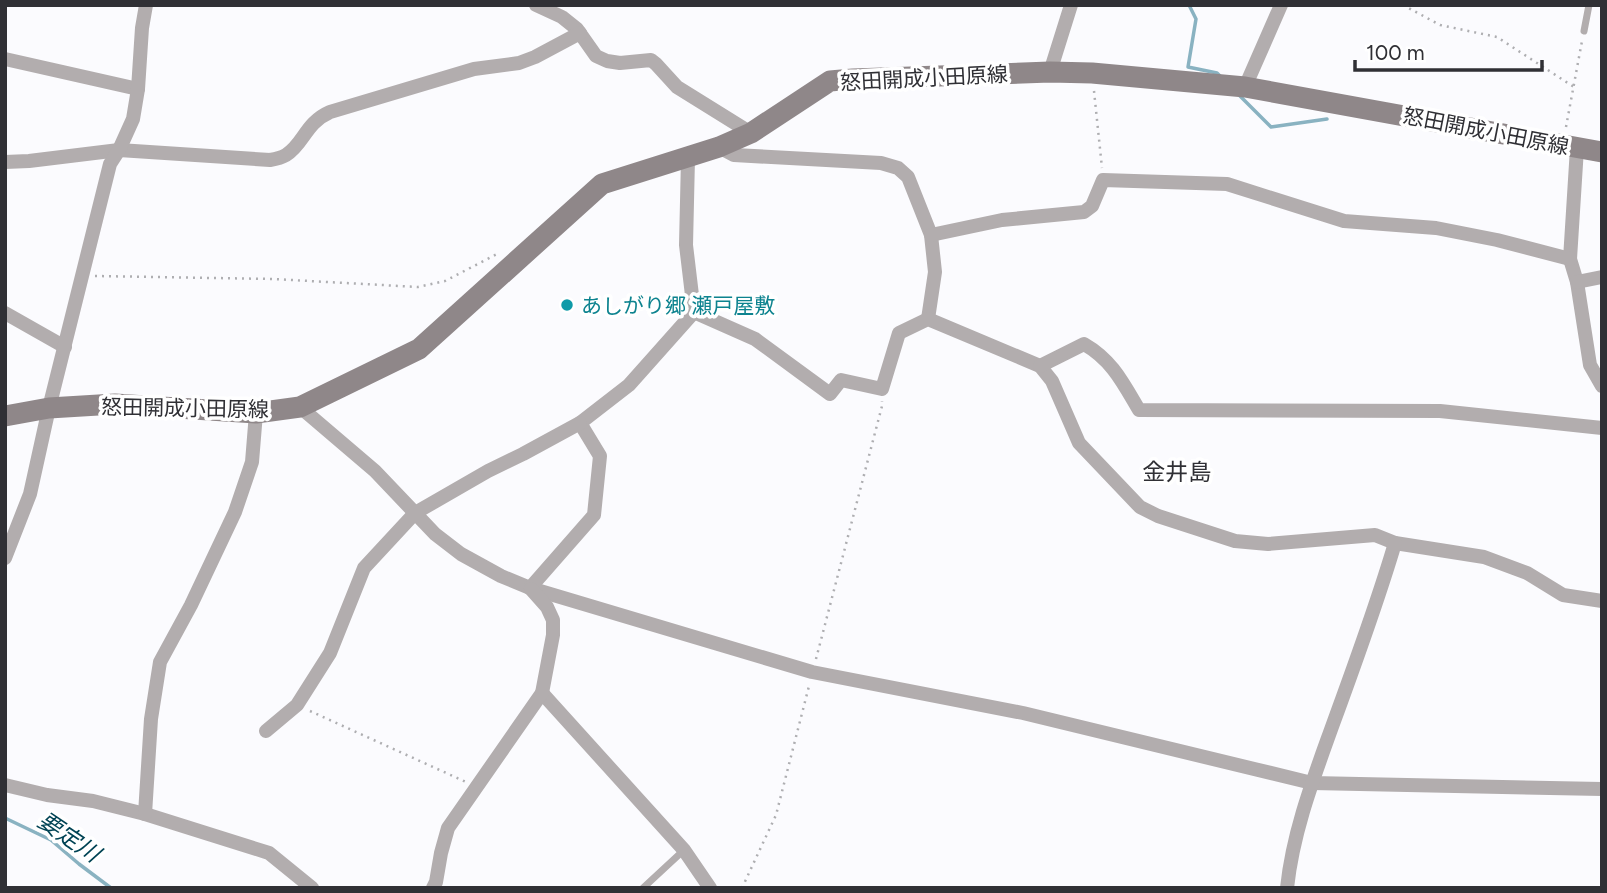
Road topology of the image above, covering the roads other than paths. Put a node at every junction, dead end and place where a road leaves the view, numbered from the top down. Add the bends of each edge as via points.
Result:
1 (146, 5) edge
2 (536, 5) edge
3 (1071, 5) edge
4 (1281, 5) edge
5 (1589, 5) edge
6 (1584, 31) road end
7 (580, 33) junction
8 (5, 58) edge
9 (1050, 72) junction
10 (1243, 87) junction
11 (138, 89) junction
12 (751, 133) junction
13 (1569, 147) junction
14 (719, 148) junction
15 (119, 150) junction
16 (1602, 152) edge
17 (688, 159) junction
18 (5, 162) edge
19 (931, 235) junction
20 (1570, 258) junction
21 (1602, 277) edge
22 (1577, 282) junction
23 (694, 312) junction
24 (5, 313) edge
25 (928, 319) junction
26 (65, 347) junction
27 (1040, 366) junction
28 (1602, 386) edge
29 (300, 407) junction
30 (49, 408) junction
31 (256, 413) junction
32 (5, 416) edge
33 (580, 423) junction
34 (1602, 428) edge
35 (415, 513) junction
36 (1395, 542) junction
37 (5, 558) edge
38 (530, 588) junction
39 (1602, 601) edge
40 (542, 693) junction
41 (266, 731) dead end
42 (1312, 783) junction
43 (5, 785) edge
44 (1602, 789) edge
45 (145, 814) junction
46 (684, 850) junction
47 (312, 888) edge
48 (433, 888) edge
49 (643, 888) edge
50 (710, 888) edge
51 (1287, 888) edge

1 - 11 street
2 - 7 street via 562,17
3 - 9 street
4 - 10 street
5 - 6 lane
7 - 12 street via 596,55 607,61 651,60 677,87
7 - 15 street via 519,63 474,69 330,112 312,123 292,150 279,158
8 - 11 street
9 - 10 main road, 怒田開成小田原線
9 - 12 main road, 怒田開成小田原線 via 831,81
10 - 13 main road, 怒田開成小田原線
11 - 15 street via 133,119
12 - 14 main road, 怒田開成小田原線
13 - 16 main road, 怒田開成小田原線
13 - 20 street
14 - 17 main road, 怒田開成小田原線
14 - 19 street via 734,155 881,163 898,168 908,177
15 - 18 street
15 - 26 street via 110,164
17 - 23 street via 686,246
17 - 29 main road, 怒田開成小田原線 via 602,184 419,349
19 - 20 street via 1002,220 1084,212 1092,206 1103,180 1227,184 1344,221 1436,228
19 - 25 street via 935,272
20 - 22 street
21 - 22 street
22 - 28 street via 1590,365
23 - 25 street via 755,339 830,394 841,380 882,389 900,333
23 - 33 street via 629,385
24 - 26 street
25 - 27 street
26 - 30 street
27 - 34 street via 1084,344 1116,371 1139,410 1440,411
27 - 36 street via 1052,381 1079,443 1140,507 1158,516 1235,541 1268,544 1375,535
29 - 31 main road, 怒田開成小田原線
29 - 35 street via 375,471
30 - 31 main road, 怒田開成小田原線 via 115,404
30 - 32 main road, 怒田開成小田原線
30 - 37 street via 30,494
31 - 45 street via 252,462 235,512 160,662
33 - 35 street
33 - 38 street via 600,456 594,515
35 - 38 street via 461,554
35 - 41 street via 364,568 330,653 298,705
36 - 39 street via 1484,557 1527,573 1563,595
36 - 42 street
38 - 40 street via 553,620
38 - 42 street via 812,672 1023,713
40 - 46 street
40 - 48 street via 448,828
42 - 44 street
42 - 51 street
43 - 45 street
45 - 47 street via 269,853
46 - 49 lane
46 - 50 street

